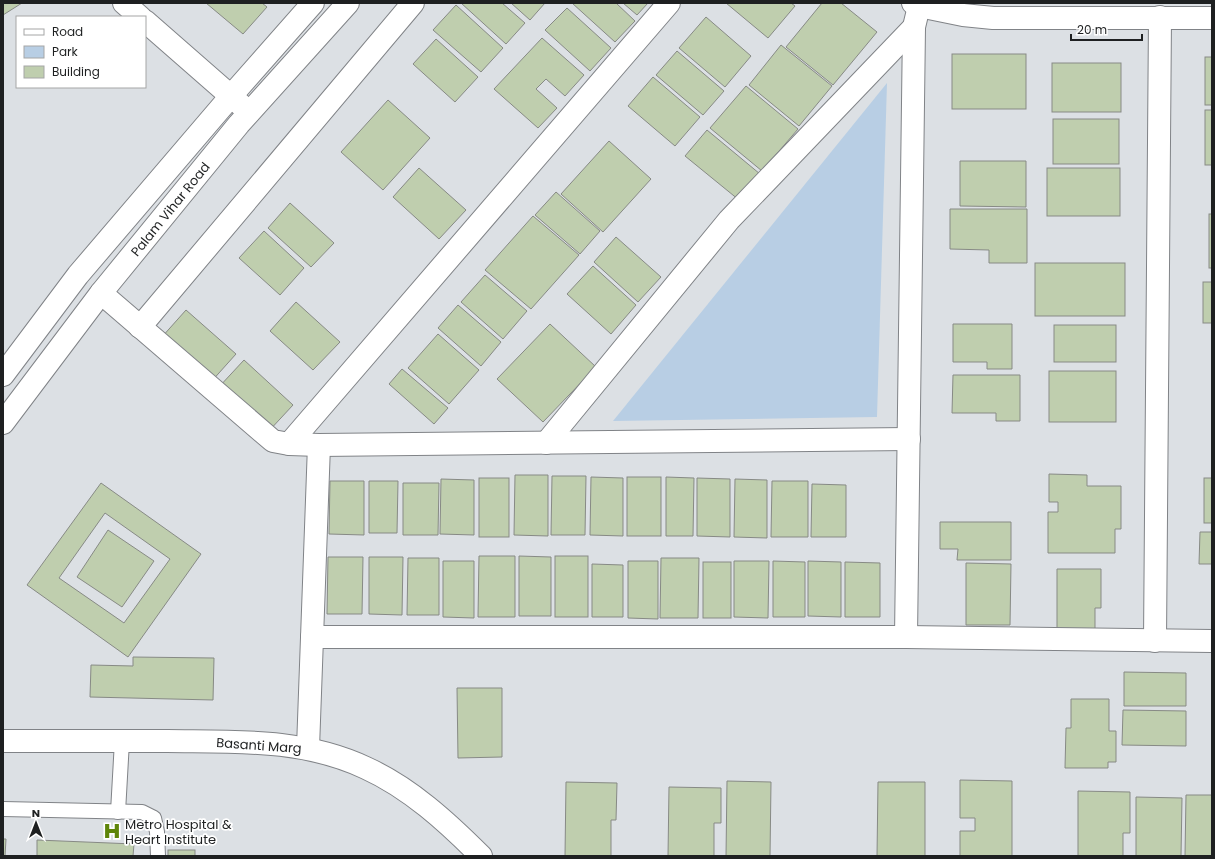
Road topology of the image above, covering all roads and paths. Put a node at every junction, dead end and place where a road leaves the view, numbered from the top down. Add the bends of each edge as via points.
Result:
1 (313, 3) edge
2 (348, 3) edge
3 (413, 3) edge
4 (669, 3) edge
5 (964, 9) edge
6 (916, 12) edge
7 (1160, 17) junction
8 (1212, 18) edge
9 (146, 20) edge
10 (231, 96) junction
11 (249, 112) junction
12 (101, 293) junction
13 (140, 327) junction
14 (3, 375) edge
15 (3, 423) edge
16 (910, 439) junction
17 (546, 443) junction
18 (289, 444) junction
19 (319, 445) junction
20 (312, 637) junction
21 (906, 637) junction
22 (1155, 640) junction
23 (1212, 640) edge
24 (122, 741) junction
25 (3, 742) edge
26 (308, 748) junction
27 (3, 809) edge
28 (118, 812) junction
29 (158, 856) edge
30 (481, 856) edge

1 - 10 street, Palam Vihar Road
2 - 11 street, Palam Vihar Road
3 - 13 street
4 - 18 street
5 - 6 street
5 - 7 street via 992,18
6 - 16 street
6 - 17 street via 729,220
7 - 8 street
7 - 22 street
9 - 10 street
10 - 11 street
10 - 14 street, Palam Vihar Road via 78,275
11 - 12 street, Palam Vihar Road
12 - 13 street
12 - 15 street, Palam Vihar Road
13 - 18 street via 273,441
16 - 17 street
16 - 21 street
17 - 19 street
18 - 19 street
19 - 20 street
20 - 21 street
20 - 26 street
21 - 22 street
22 - 23 street
24 - 25 street, Basanti Marg
24 - 26 street, Basanti Marg via 250,742
24 - 28 lane
26 - 30 street, Basanti Marg via 365,767 403,788
27 - 28 lane
28 - 29 lane via 142,812 154,818

